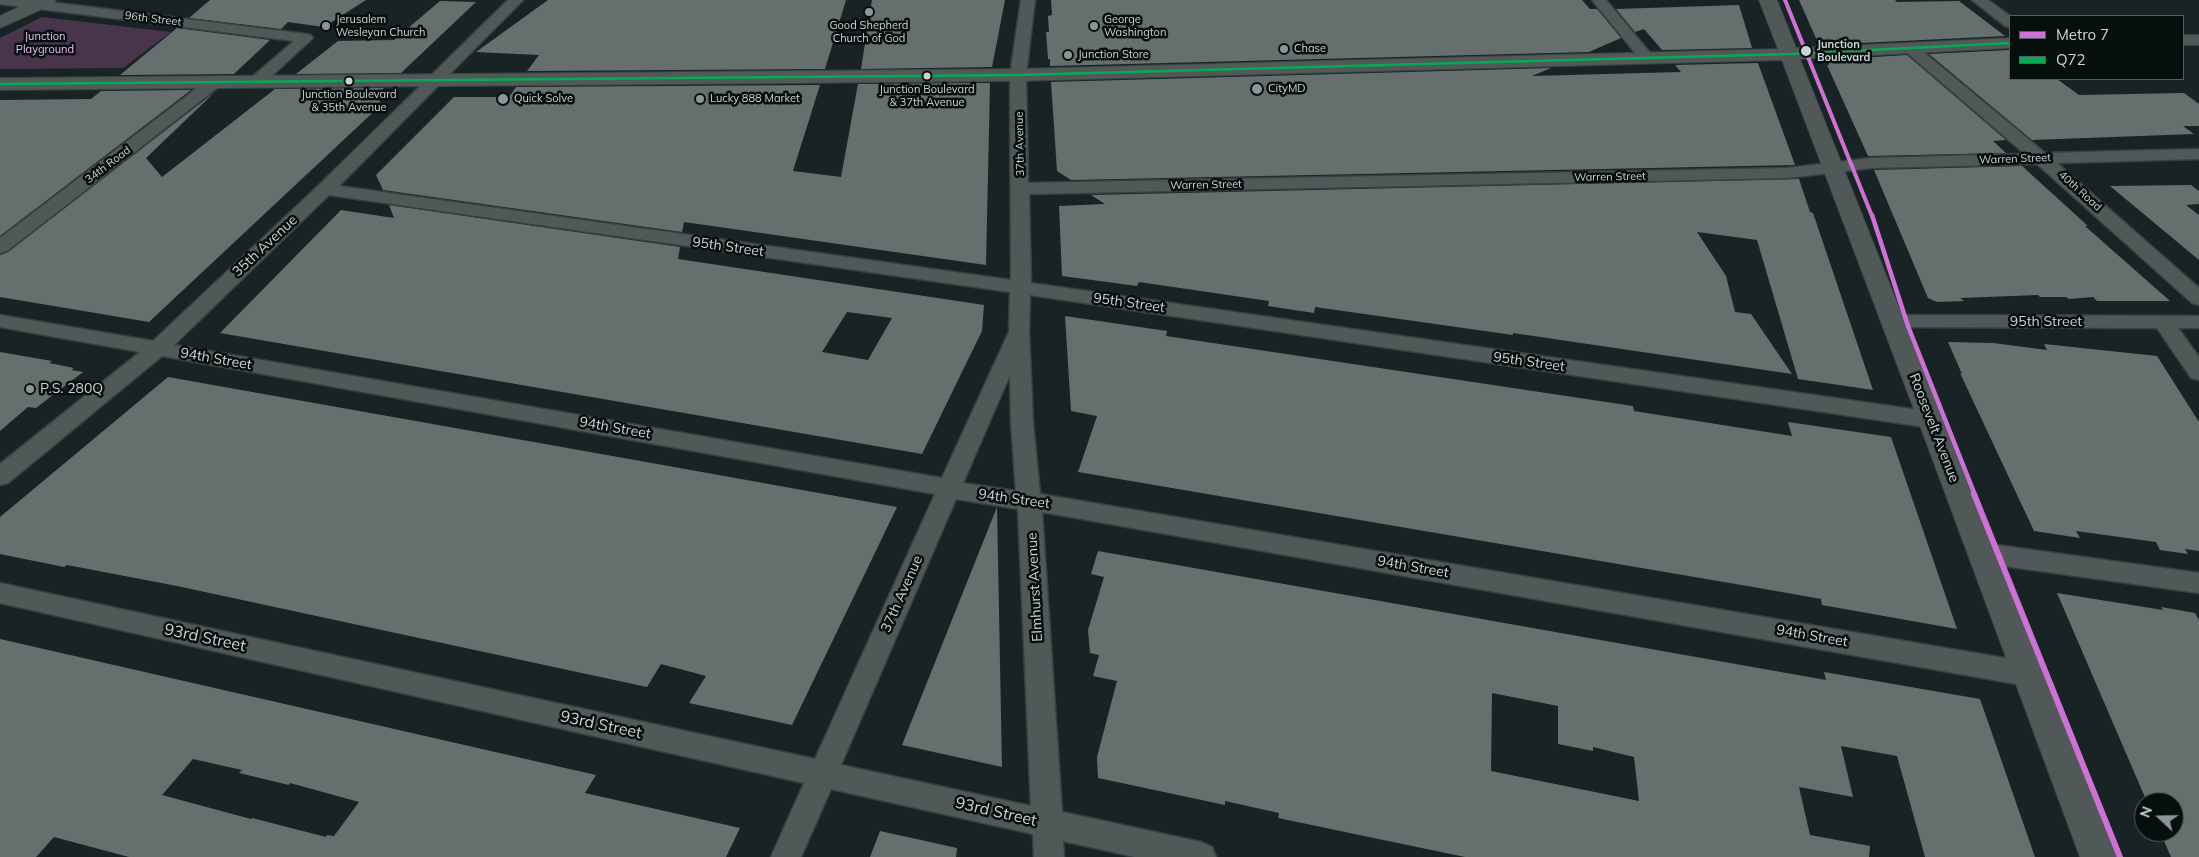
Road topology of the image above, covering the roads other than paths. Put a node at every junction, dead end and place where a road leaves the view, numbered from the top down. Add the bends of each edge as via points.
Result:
1 (0, 0) edge
2 (516, 0) edge
3 (1028, 0) edge
4 (1599, 0) edge
5 (1768, 0) edge
6 (1979, 0) edge
7 (33, 2) edge
8 (0, 13) edge
9 (2009, 22) edge
10 (0, 24) edge
11 (2184, 40) edge
12 (2199, 40) edge
13 (2009, 43) edge
14 (1911, 49) junction
15 (1790, 54) junction
16 (1646, 57) junction
17 (1018, 75) junction
18 (433, 81) junction
19 (215, 82) junction
20 (257, 82) junction
21 (0, 84) edge
22 (2199, 154) edge
23 (2042, 158) junction
24 (1833, 166) junction
25 (325, 189) junction
26 (1021, 189) junction
27 (0, 247) edge
28 (1021, 288) junction
29 (2199, 299) edge
30 (0, 321) edge
31 (1893, 321) junction
32 (2163, 322) junction
33 (2199, 322) edge
34 (1019, 332) junction
35 (157, 349) junction
36 (2199, 373) edge
37 (1932, 420) junction
38 (0, 476) edge
39 (949, 488) junction
40 (1029, 502) junction
41 (1982, 552) junction
42 (2199, 583) edge
43 (0, 593) edge
44 (2028, 674) junction
45 (823, 774) junction
46 (1048, 824) junction
47 (786, 857) edge
48 (1049, 857) edge
49 (1201, 857) edge
50 (2099, 857) edge

1 - 7 street, 96th Street
2 - 18 street, 35th Avenue
3 - 17 street, 37th Avenue
4 - 16 street
5 - 15 main road, Roosevelt Avenue
6 - 9 street
7 - 8 main road
7 - 10 main road
7 - 20 street, 96th Street via 306,38
11 - 12 main road
13 - 14 main road
14 - 15 main road
14 - 23 street, 40th Road
15 - 16 main road
15 - 24 main road, Roosevelt Avenue
16 - 17 main road
17 - 18 main road
17 - 26 street, 37th Avenue
18 - 20 main road
18 - 25 street, 35th Avenue
19 - 20 main road
19 - 21 main road
19 - 27 street, 34th Road
22 - 23 street, Warren Street
23 - 24 street, Warren Street
23 - 29 street, 40th Road
24 - 26 street, Warren Street via 1788,173
24 - 31 main road, Roosevelt Avenue
25 - 28 street, 95th Street
25 - 35 street, 35th Avenue
26 - 28 street, 37th Avenue
28 - 34 street, Elmhurst Avenue
28 - 37 street, 95th Street
30 - 35 street, 94th Street
31 - 32 street, 95th Street
31 - 37 main road, Roosevelt Avenue
32 - 33 street, 95th Street
32 - 36 street
34 - 39 street, 37th Avenue
34 - 40 street, Elmhurst Avenue
35 - 38 street, 35th Avenue
35 - 39 street, 94th Street
37 - 41 main road, Roosevelt Avenue
39 - 40 street, 94th Street
39 - 45 street, 37th Avenue
40 - 44 street, 94th Street
40 - 46 street, Elmhurst Avenue
41 - 42 street
41 - 44 main road, Roosevelt Avenue
43 - 45 street, 93rd Street
44 - 50 main road, Roosevelt Avenue
45 - 46 street, 93rd Street
45 - 47 street, 37th Avenue
46 - 48 street, Elmhurst Avenue
46 - 49 street, 93rd Street

